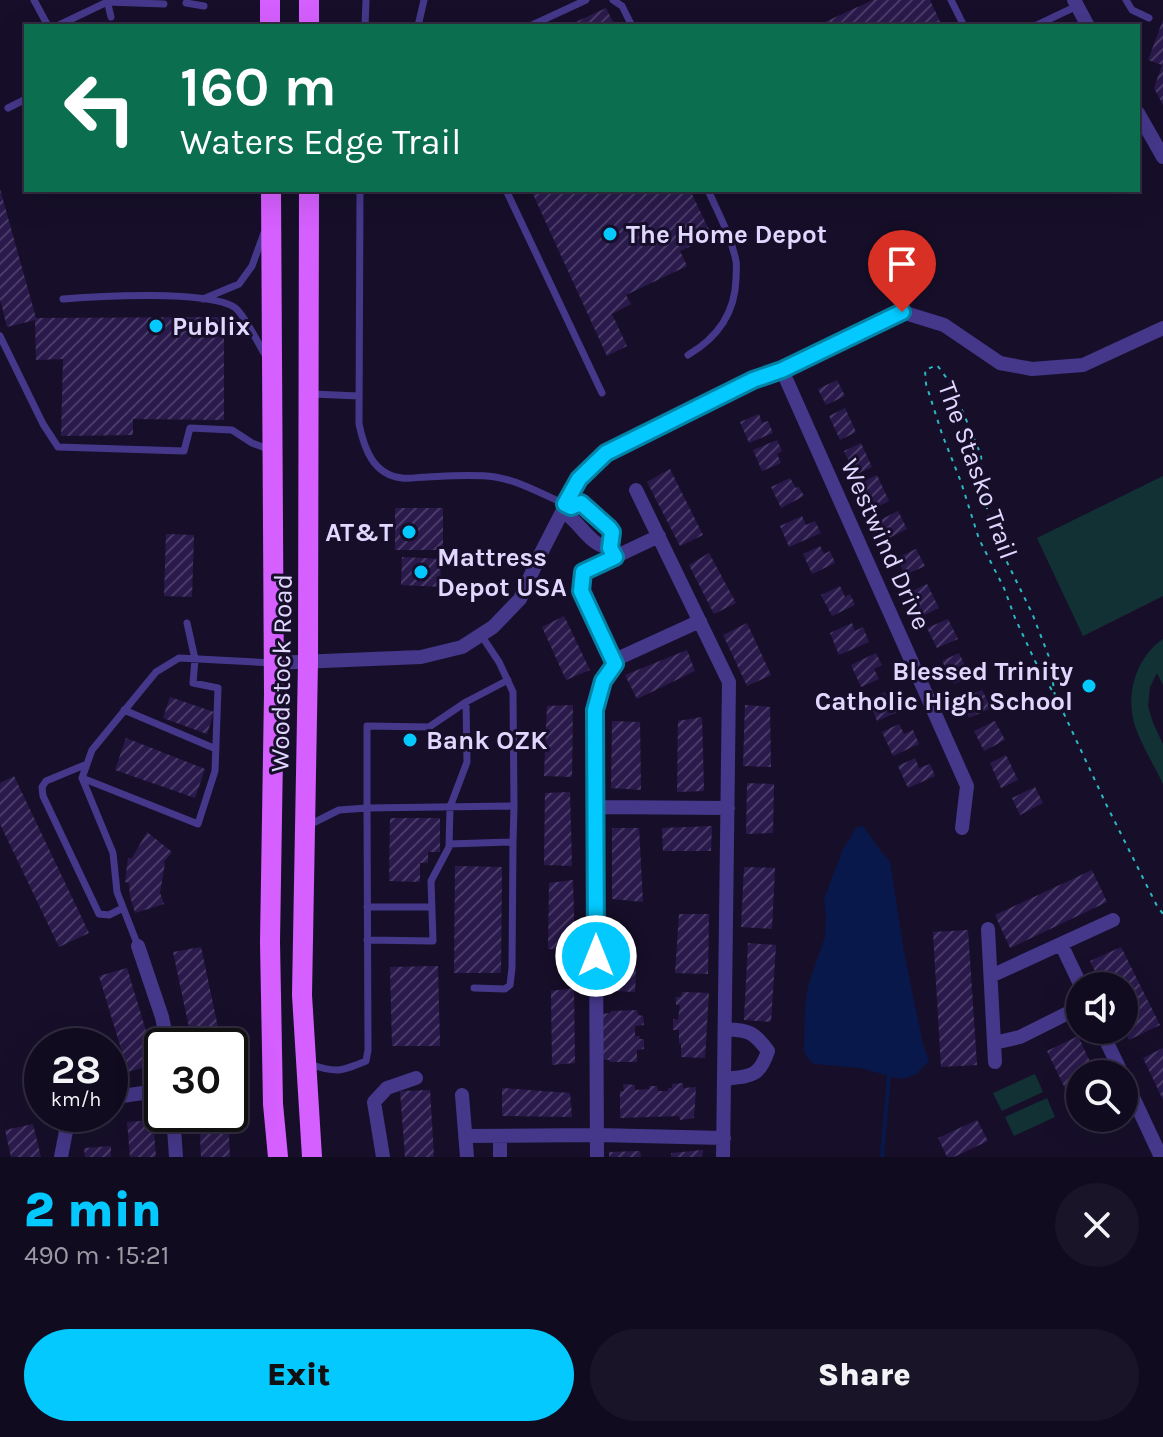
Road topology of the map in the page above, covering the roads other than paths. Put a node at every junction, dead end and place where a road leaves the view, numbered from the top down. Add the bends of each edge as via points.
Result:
1 (34, 0) edge
2 (309, 0) edge
3 (366, 0) edge
4 (424, 0) edge
5 (586, 0) edge
6 (613, 0) edge
7 (951, 0) edge
8 (1126, 0) edge
9 (107, 1) edge
10 (186, 3) dead end
11 (1076, 3) edge
12 (164, 4) dead end
13 (204, 6) dead end
14 (111, 17) dead end
15 (1149, 18) dead end
16 (47, 24) edge
17 (61, 24) edge
18 (309, 24) edge
19 (365, 24) edge
20 (418, 24) edge
21 (534, 24) edge
22 (631, 24) edge
23 (963, 24) edge
24 (1039, 24) edge
25 (1087, 24) edge
26 (24, 100) edge
27 (8, 108) dead end
28 (1140, 117) edge
29 (1163, 157) edge
30 (271, 192) edge
31 (309, 192) edge
32 (360, 192) edge
33 (507, 192) edge
34 (709, 192) edge
35 (271, 217) junction
36 (63, 299) dead end
37 (203, 299) junction
38 (1163, 328) edge
39 (0, 336) edge
40 (688, 355) dead end
41 (272, 367) junction
42 (782, 370) junction
43 (602, 393) dead end
44 (310, 394) junction
45 (359, 396) junction
46 (273, 450) junction
47 (636, 490) dead end
48 (568, 505) junction
49 (596, 515) junction
50 (584, 529) junction
51 (659, 536) junction
52 (613, 552) junction
53 (700, 621) junction
54 (187, 623) dead end
55 (481, 635) junction
56 (195, 659) junction
57 (308, 662) junction
58 (274, 663) junction
59 (615, 664) junction
60 (508, 680) junction
61 (466, 702) junction
62 (124, 710) junction
63 (216, 749) junction
64 (87, 764) junction
65 (82, 778) junction
66 (514, 806) junction
67 (450, 807) junction
68 (595, 807) junction
69 (367, 808) junction
70 (728, 808) junction
71 (305, 828) junction
72 (962, 828) dead end
73 (513, 842) junction
74 (449, 844) junction
75 (367, 907) junction
76 (432, 907) junction
77 (123, 908) junction
78 (1113, 920) dead end
79 (988, 929) dead end
80 (367, 940) junction
81 (1061, 944) junction
82 (138, 946) joint
83 (1074, 972) edge
84 (991, 976) junction
85 (474, 988) dead end
86 (1066, 1014) edge
87 (164, 1028) edge
88 (725, 1029) junction
89 (994, 1043) junction
90 (995, 1062) dead end
91 (307, 1063) junction
92 (416, 1078) dead end
93 (724, 1079) junction
94 (462, 1095) dead end
95 (1138, 1108) edge
96 (66, 1132) edge
97 (174, 1132) edge
98 (597, 1135) junction
99 (465, 1136) junction
100 (500, 1136) junction
101 (724, 1138) junction
102 (61, 1157) edge
103 (176, 1157) edge
104 (278, 1157) edge
105 (312, 1157) edge
106 (383, 1157) edge
107 (467, 1157) edge
108 (500, 1157) edge
109 (597, 1157) edge
110 (723, 1157) edge
111 (1161, 1157) edge

1 - 16 lane
2 - 18 main road
3 - 19 lane
4 - 20 lane
5 - 21 lane
6 - 22 lane
7 - 23 lane
8 - 15 lane via 1132,10
9 - 12 lane
9 - 14 lane
9 - 17 lane
10 - 13 lane
11 - 24 lane
11 - 25 street
26 - 27 lane
28 - 29 street
30 - 35 main road, Woodstock Road
31 - 44 main road, Woodstock Road
32 - 45 lane
33 - 43 lane
34 - 40 lane via 737,263 736,295 727,320 711,340
35 - 37 lane via 239,284
35 - 41 main road, Woodstock Road
36 - 37 lane
37 - 41 lane via 237,308
38 - 42 street via 1083,365 1032,369 1000,363 944,325 902,312
39 - 46 lane via 58,447 184,451 190,428 232,430
41 - 46 main road, Woodstock Road
42 - 48 street via 606,453 579,479
42 - 72 street, Westwind Drive via 967,786
44 - 45 lane
44 - 57 main road, Woodstock Road
45 - 48 lane via 363,443 370,459 387,474 496,477
46 - 58 main road, Woodstock Road
47 - 51 street
48 - 49 street via 581,503
48 - 50 street via 570,517
48 - 55 street via 520,599
49 - 50 street
49 - 52 street via 612,532
50 - 52 street via 598,546
51 - 52 street
51 - 53 street
52 - 59 street via 583,572 581,591
53 - 59 street
53 - 70 street via 729,682
54 - 56 lane
55 - 57 street via 462,647 421,657
55 - 60 lane
56 - 58 lane
56 - 62 lane via 179,658 156,672
56 - 63 lane via 193,683 218,688
57 - 58 street
57 - 71 main road, Woodstock Road
58 - 104 main road, Woodstock Road via 270,942
59 - 68 street via 603,681 595,710
60 - 61 lane
60 - 66 lane via 513,692
61 - 67 lane via 467,762
61 - 69 lane via 429,727 367,726
62 - 63 lane
62 - 64 lane
63 - 65 lane via 215,771 198,824
64 - 65 lane
64 - 77 lane via 46,781 43,796 99,914
65 - 77 lane via 113,853
66 - 67 lane
66 - 73 lane
67 - 69 lane
67 - 74 lane
68 - 70 street
68 - 98 street
69 - 71 lane via 339,810
69 - 75 lane
70 - 88 street
71 - 91 main road, Woodstock Road via 302,995
73 - 74 lane
73 - 85 lane via 510,985
74 - 76 lane via 431,881
75 - 76 lane
75 - 80 lane
76 - 80 lane via 433,941
77 - 82 lane
78 - 81 street
79 - 84 street
80 - 91 lane via 366,1061 331,1072
81 - 83 street
81 - 84 street
82 - 87 street
84 - 89 street
86 - 89 street via 1020,1037
88 - 93 street
88 - 93 street via 755,1034 768,1051 763,1067 749,1076
89 - 90 street
91 - 105 main road, Woodstock Road
92 - 106 street via 387,1088 374,1102
93 - 101 street
94 - 99 street
95 - 111 street
96 - 102 street
97 - 103 street
98 - 100 street
98 - 101 street
98 - 109 street
99 - 100 street
99 - 107 street
100 - 108 street
101 - 110 street

